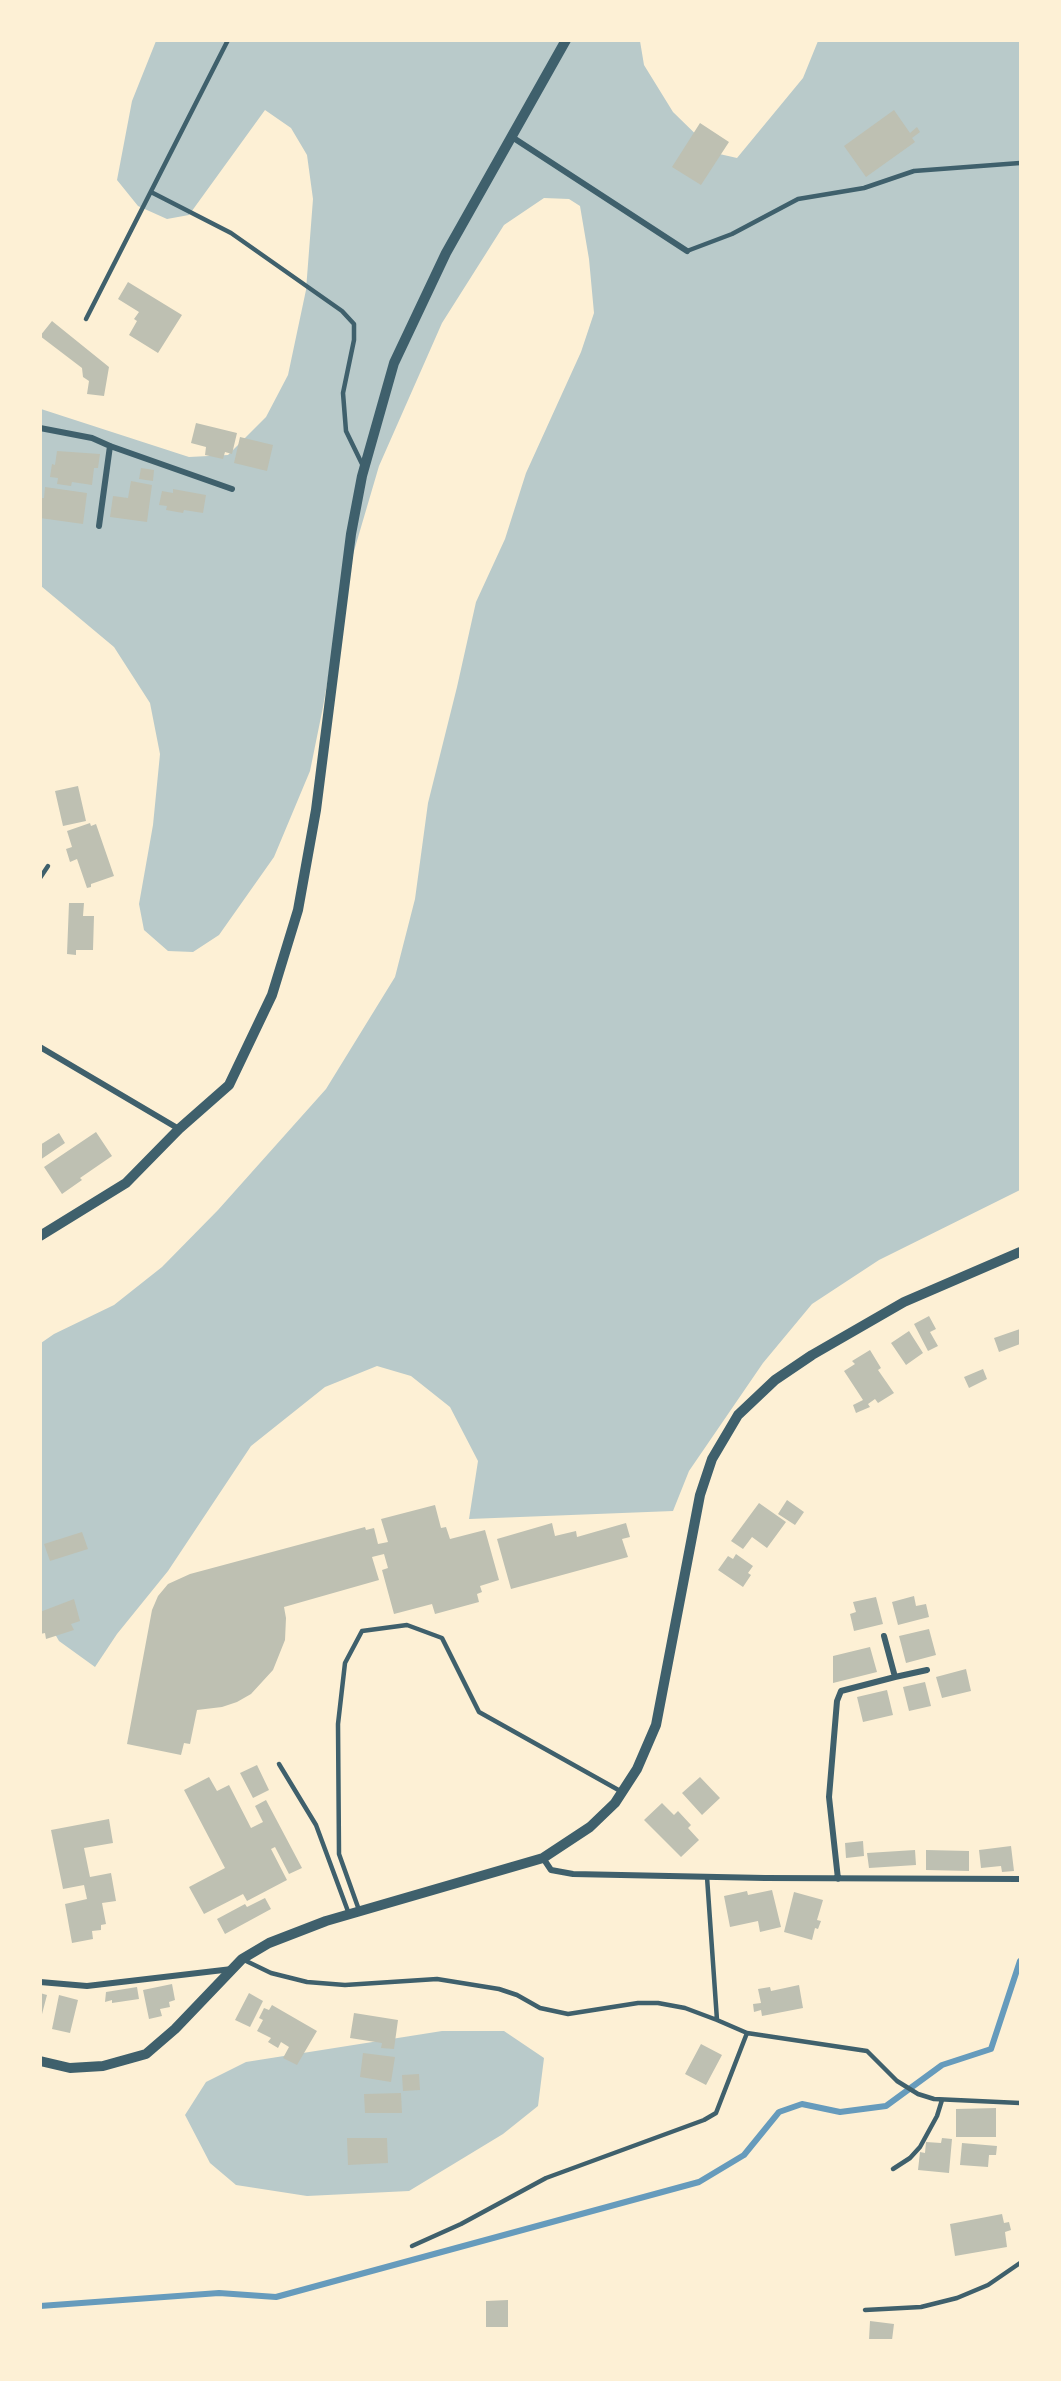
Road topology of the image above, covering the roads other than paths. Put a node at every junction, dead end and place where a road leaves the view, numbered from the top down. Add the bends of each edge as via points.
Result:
1 (228, 40) edge
2 (566, 40) edge
3 (512, 137) junction
4 (1020, 163) edge
5 (151, 192) junction
6 (687, 251) joint
7 (86, 319) dead end
8 (40, 428) edge
9 (110, 446) junction
10 (364, 468) junction
11 (232, 489) dead end
12 (99, 526) dead end
13 (48, 866) dead end
14 (40, 878) edge
15 (40, 1047) edge
16 (179, 1129) junction
17 (40, 1236) edge
18 (1020, 1252) edge
19 (884, 1636) dead end
20 (927, 1670) dead end
21 (895, 1677) junction
22 (279, 1764) dead end
23 (621, 1792) junction
24 (543, 1858) junction
25 (706, 1877) junction
26 (838, 1879) junction
27 (1020, 1879) edge
28 (354, 1912) junction
29 (242, 1959) junction
30 (232, 1969) junction
31 (40, 1982) edge
32 (717, 2020) junction
33 (747, 2033) junction
34 (40, 2061) edge
35 (942, 2100) junction
36 (1020, 2103) edge
37 (893, 2169) dead end
38 (412, 2246) dead end
39 (1020, 2264) edge
40 (864, 2310) dead end

1 - 5 lane
2 - 3 street
3 - 6 street
3 - 10 street via 446,254 394,363
4 - 6 lane via 914,171 864,188 798,199 732,234
5 - 7 lane
5 - 10 lane via 231,233 342,310 354,324 343,393 346,431
8 - 9 street via 92,438
9 - 11 street
9 - 12 street
10 - 16 street via 351,534 316,810 298,910 272,995 229,1084
13 - 14 lane
15 - 16 street
16 - 17 street via 126,1183
18 - 23 street via 904,1302 812,1355 775,1380 738,1415 712,1459 700,1495 656,1725 637,1769
19 - 21 street
20 - 21 street
21 - 26 street via 842,1691 837,1701 829,1797
22 - 28 lane via 316,1825
23 - 24 street via 590,1827
23 - 28 lane via 479,1712 442,1638 407,1625 363,1631 345,1663 338,1724 339,1854
24 - 25 street via 551,1870 573,1874
24 - 28 street
25 - 26 street
25 - 32 lane
26 - 27 street
28 - 29 street via 269,1943
29 - 30 street
29 - 32 lane via 271,1973 307,1982 345,1985 437,1979 499,1989 540,2008 568,2014 658,2003
30 - 31 street via 87,1986
30 - 34 street via 146,2054 103,2066 70,2068
32 - 33 lane
33 - 35 lane via 867,2051 897,2081 918,2094
33 - 38 lane via 716,2113 546,2178
35 - 36 lane
35 - 37 lane via 920,2147
39 - 40 lane via 988,2285 957,2298 921,2307

